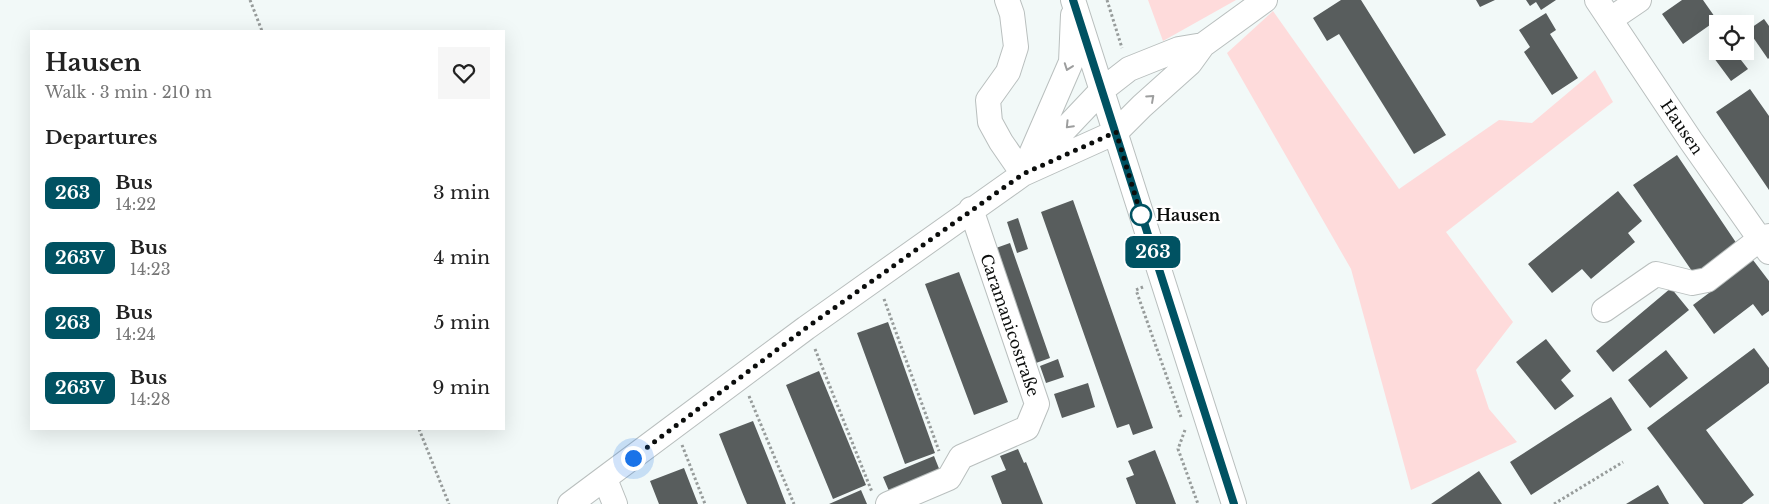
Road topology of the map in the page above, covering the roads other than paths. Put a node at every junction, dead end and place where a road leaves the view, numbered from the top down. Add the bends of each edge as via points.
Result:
1 (1007, 0) edge
2 (1265, 0) edge
3 (1597, 0) edge
4 (1639, 0) edge
5 (1073, 1) edge
6 (1611, 19) junction
7 (1203, 45) junction
8 (1102, 90) junction
9 (1116, 132) junction
10 (1023, 174) junction
11 (971, 209) junction
12 (1766, 242) edge
13 (1604, 310) dead end
14 (605, 479) junction
15 (881, 499) edge
16 (570, 504) edge
17 (615, 504) edge
18 (1234, 504) edge

1 - 10 street via 1016,47 1008,72 988,100 990,122
2 - 7 street
3 - 6 street, Hausen
4 - 6 street
5 - 8 street
5 -> 10 street via 1070,62
6 - 12 street, Hausen via 1691,141
7 - 8 street via 1179,49 1129,69
9 -> 7 street via 1190,63
8 - 9 street
8 -> 10 street
9 - 10 street
9 - 18 street
10 - 11 street
11 - 14 street
11 - 15 street, Caramanicostraße via 1036,404 1027,428 961,457 949,478
12 - 13 street via 1707,280 1692,283 1656,274
14 - 16 street
14 - 17 street

